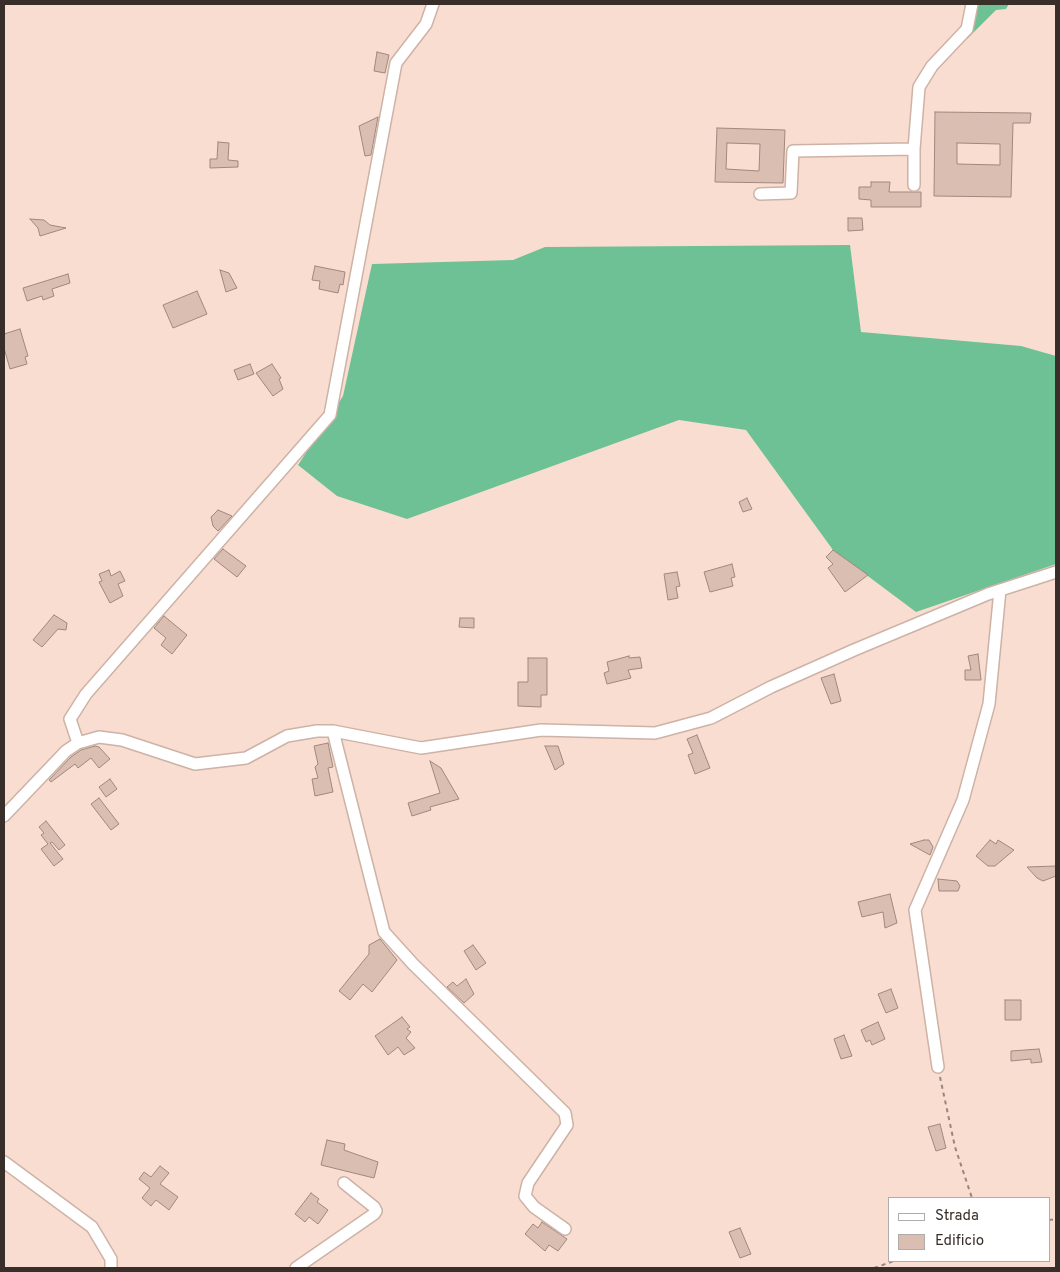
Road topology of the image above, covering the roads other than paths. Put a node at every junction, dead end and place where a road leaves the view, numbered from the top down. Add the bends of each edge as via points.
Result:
1 (433, 4) edge
2 (972, 4) edge
3 (914, 149) junction
4 (914, 185) dead end
5 (760, 194) dead end
6 (1056, 572) edge
7 (1000, 590) junction
8 (333, 731) junction
9 (78, 743) junction
10 (4, 816) edge
11 (938, 1066) road end
12 (4, 1162) edge
13 (344, 1184) dead end
14 (565, 1229) dead end
15 (111, 1268) edge
16 (296, 1268) edge

1 - 9 street via 426,24 396,62 330,415 86,694 70,719
2 - 3 street via 967,29 932,66 919,87
3 - 4 street
3 - 5 street via 794,151 791,193
6 - 7 street
7 - 8 street via 854,650 712,718 655,732 541,730 421,748
7 - 11 street via 989,704 963,800 915,910
8 - 9 street via 287,736 246,758 195,764 122,740 99,737
8 - 14 street via 384,932 565,1113 567,1125 528,1183 525,1196 534,1207
9 - 10 street via 66,751
12 - 15 street via 92,1227 110,1259
13 - 16 street via 376,1211

